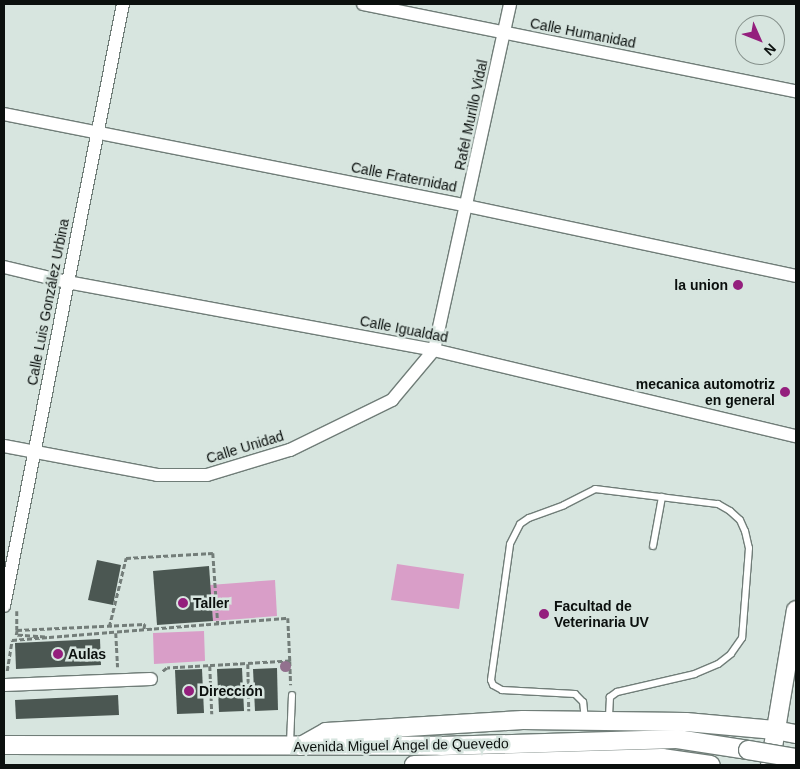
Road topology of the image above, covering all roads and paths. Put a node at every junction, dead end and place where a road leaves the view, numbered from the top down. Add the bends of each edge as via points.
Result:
1 (124, 4) edge
2 (363, 4) edge
3 (510, 4) edge
4 (504, 32) junction
5 (796, 91) edge
6 (4, 114) edge
7 (96, 130) junction
8 (467, 206) junction
9 (4, 267) edge
10 (796, 276) edge
11 (67, 282) junction
12 (434, 350) junction
13 (796, 436) edge
14 (4, 446) edge
15 (35, 451) junction
16 (662, 498) junction
17 (653, 546) dead end
18 (17, 604) dead end
19 (4, 606) edge
20 (796, 610) edge
21 (218, 624) junction
22 (110, 627) junction
23 (17, 630) junction
24 (144, 630) junction
25 (794, 630) edge
26 (116, 633) junction
27 (50, 638) junction
28 (290, 662) junction
29 (248, 664) junction
30 (210, 666) junction
31 (151, 679) joint
32 (118, 681) junction
33 (5, 685) edge
34 (292, 695) joint
35 (249, 711) dead end
36 (212, 714) dead end
37 (585, 721) junction
38 (609, 721) junction
39 (775, 730) junction
40 (796, 734) edge
41 (4, 745) edge
42 (294, 747) junction
43 (796, 758) edge
44 (414, 765) edge
45 (711, 765) edge
46 (770, 765) edge

1 - 7 street, Calle Luis González Urbina
2 - 4 street, Calle Humanidad
3 - 4 street, Rafel Murillo Vidal
4 - 5 street, Calle Humanidad
4 - 8 street, Rafel Murillo Vidal
6 - 7 street, Calle Fraternidad
7 - 8 street, Calle Fraternidad
7 - 11 street, Calle Luis González Urbina
8 - 10 street, Calle Fraternidad
8 - 12 street, Rafel Murillo Vidal
9 - 11 street, Calle Igualdad
11 - 12 street, Calle Igualdad
11 - 15 street, Calle Luis González Urbina
12 - 13 street, Calle Igualdad
12 - 15 street, Calle Unidad via 392,400 290,450 207,475 157,475
14 - 15 street, Calle Unidad
15 - 19 street, Calle Luis González Urbina
16 - 17 lane
16 - 37 lane via 595,489 587,491 520,524 510,544 491,680 493,685 502,690 575,694 583,702
16 - 38 lane via 718,504 740,520 749,548 742,638 731,654 718,664 695,674 617,692 610,697
18 - 23 path
20 - 25 main road
21 - 22 path via 213,553 126,558
21 - 24 path
21 - 28 path via 288,618
22 - 23 path
22 - 24 path via 145,624
23 - 27 path via 16,635 35,634
24 - 26 path
25 - 39 main road
26 - 27 path
26 - 32 path
27 - 33 path via 12,640
28 - 29 path
28 - 34 path
29 - 30 path
29 - 35 path
30 - 31 path via 167,668
30 - 36 path
31 - 32 street
32 - 33 street
34 - 42 lane
37 - 38 main road
37 - 42 main road via 524,720 326,732
38 - 39 main road via 686,722
39 - 40 main road
39 - 46 main road
41 - 42 main road, Avenida Miguel Ángel de Quevedo
42 - 43 main road, Avenida Miguel Ángel de Quevedo, bridge via 677,739
44 - 45 main road, Avenida Miguel Ángel de Quevedo via 662,758

